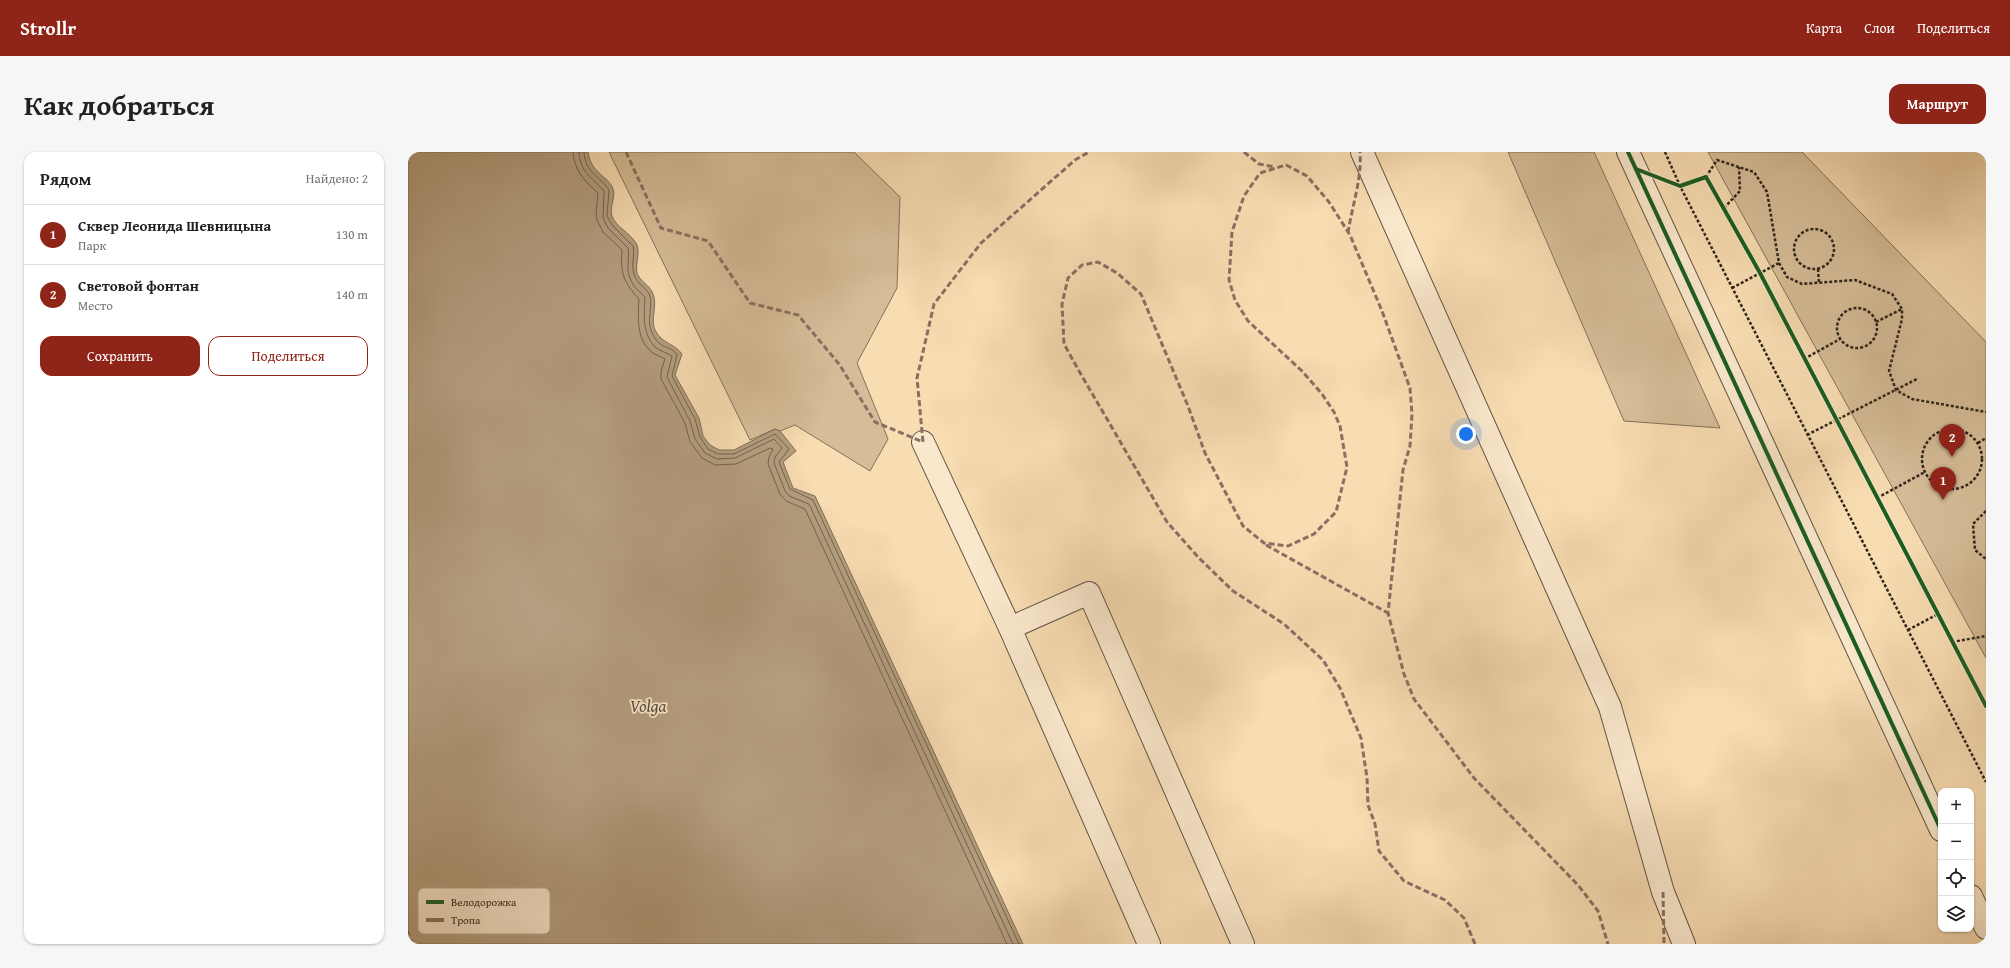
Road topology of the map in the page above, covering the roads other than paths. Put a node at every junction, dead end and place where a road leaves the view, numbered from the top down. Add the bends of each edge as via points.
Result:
1 (1362, 152) edge
2 (1628, 152) edge
3 (923, 442) dead end
4 (1010, 628) junction
5 (1938, 824) edge
6 (1974, 902) edge
7 (1986, 928) edge
8 (1149, 944) edge
9 (1243, 944) edge
10 (1684, 944) edge

1 - 10 street via 1610,707 1663,892
2 - 5 street
3 - 4 street
4 - 8 street
4 - 9 street via 1088,593
6 - 7 street

